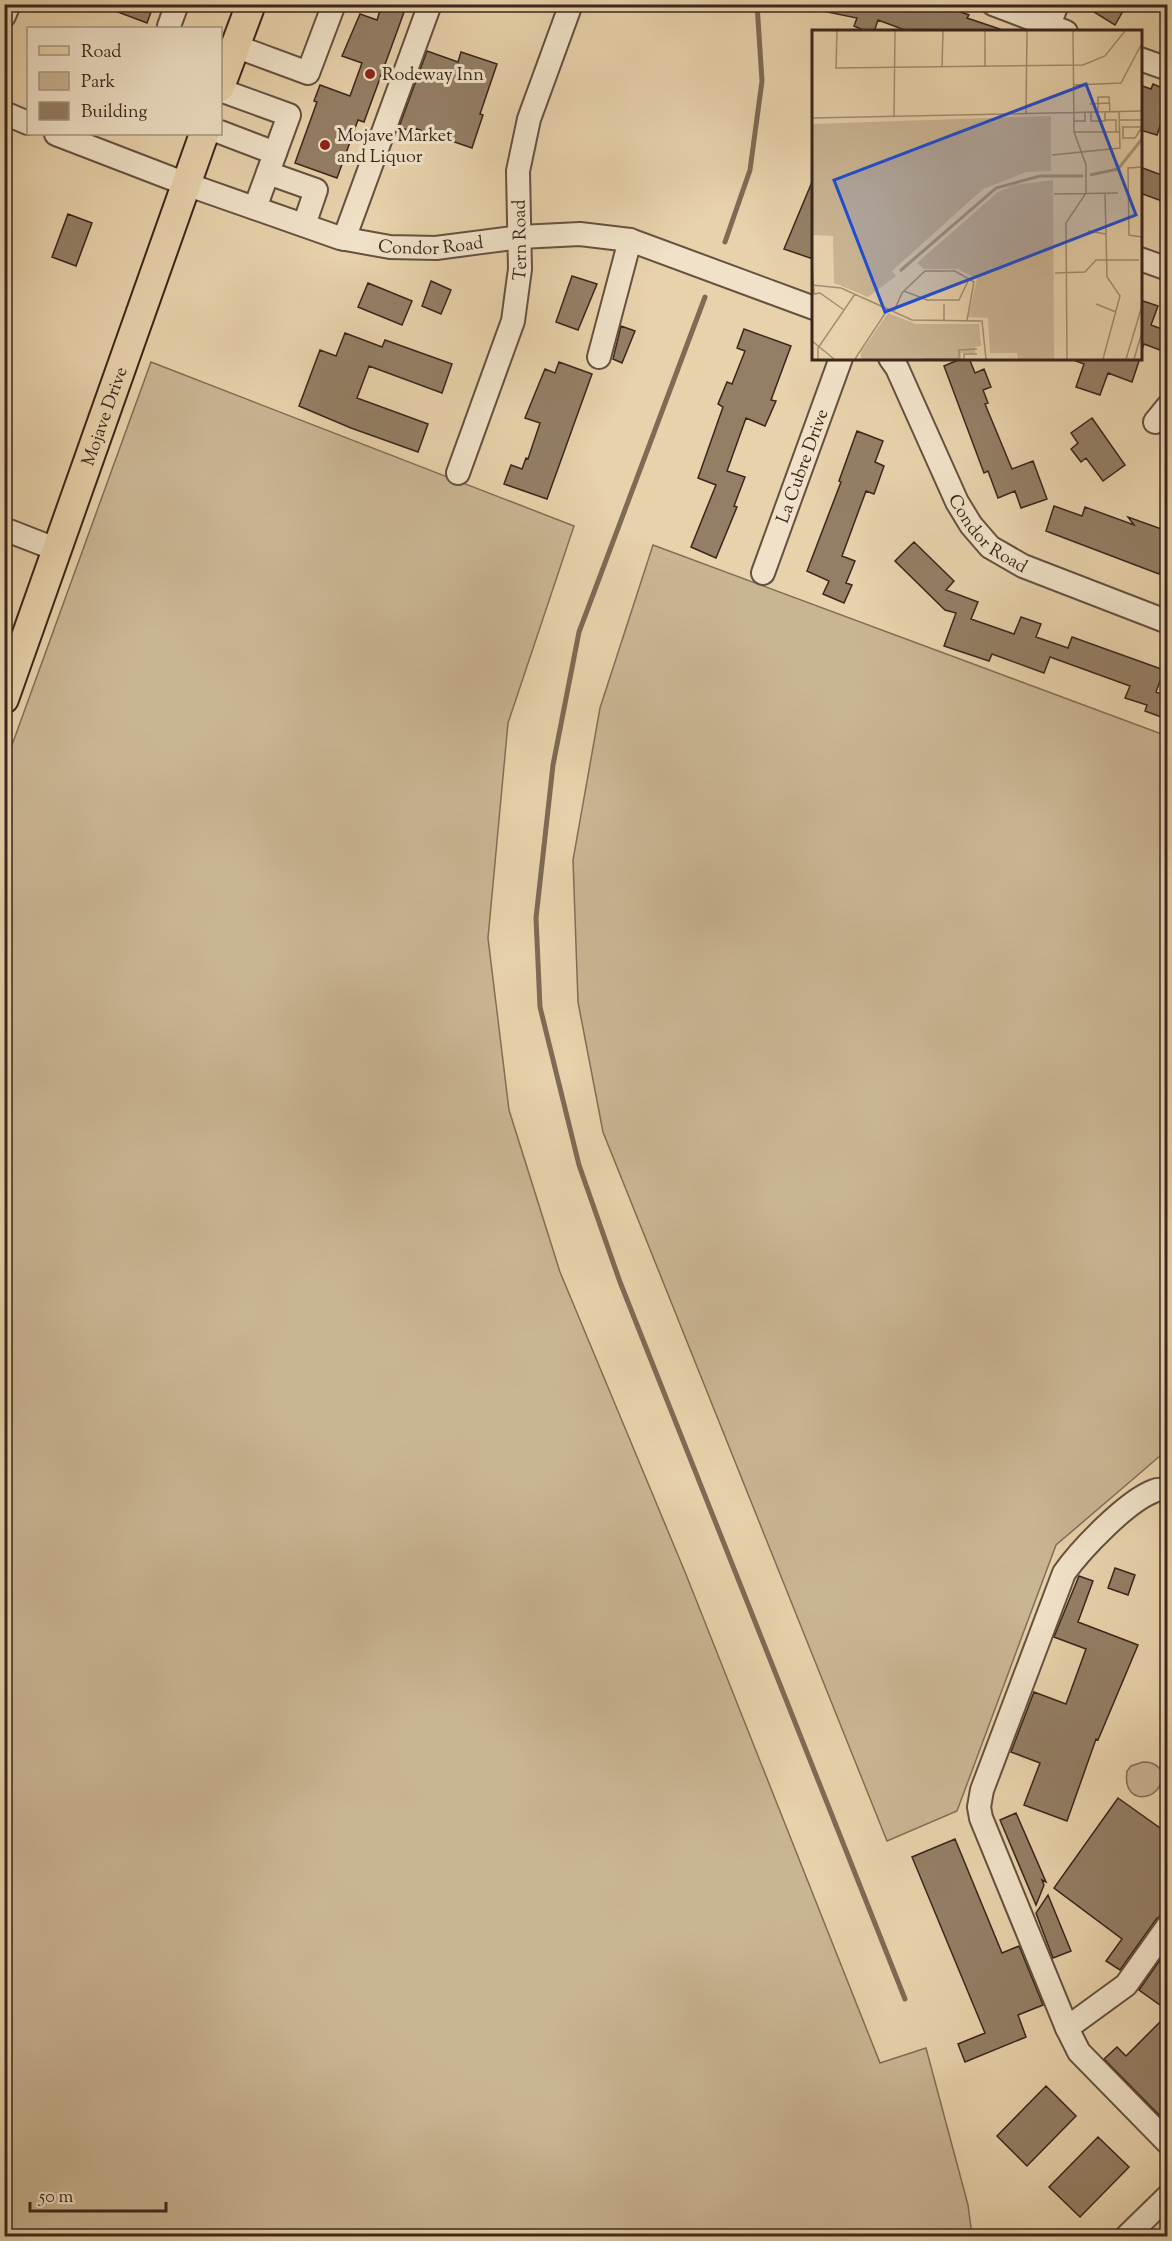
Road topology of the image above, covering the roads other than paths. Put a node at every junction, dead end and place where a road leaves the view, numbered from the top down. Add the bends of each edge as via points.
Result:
1 (9, 4) edge
2 (177, 4) edge
3 (251, 4) edge
4 (334, 4) edge
5 (430, 4) edge
6 (571, 4) edge
7 (993, 4) edge
8 (4, 16) edge
9 (1057, 20) edge
10 (170, 26) dead end
11 (236, 46) junction
12 (1142, 60) edge
13 (1167, 69) edge
14 (222, 84) edge
15 (222, 90) edge
16 (4, 113) edge
17 (27, 123) edge
18 (222, 133) edge
19 (59, 135) edge
20 (204, 135) edge
21 (271, 163) junction
22 (186, 184) junction
23 (255, 208) junction
24 (304, 225) junction
25 (520, 237) junction
26 (344, 239) junction
27 (630, 240) junction
28 (1142, 260) edge
29 (1167, 269) edge
30 (812, 308) edge
31 (599, 357) dead end
32 (841, 360) edge
33 (891, 360) edge
34 (458, 472) dead end
35 (4, 529) edge
36 (58, 550) junction
37 (763, 573) dead end
38 (1167, 622) edge
39 (4, 699) edge
40 (1167, 1491) edge
41 (1167, 1926) edge
42 (1067, 2028) junction
43 (1167, 2143) edge
44 (1164, 2208) edge
45 (1126, 2236) edge

1 - 8 street
2 - 10 street
3 - 11 main road
4 - 11 street via 308,73
5 - 26 street
6 - 25 street, Tern Road via 529,119 518,171
7 - 9 street
11 - 14 main road
12 - 13 street
15 - 21 street via 289,115
16 - 17 street
18 - 21 street
19 - 22 street, Condor Road
20 - 22 main road, Mojave Drive
21 - 23 street
21 - 24 street via 316,190
22 - 23 street, Condor Road
22 - 36 main road, Mojave Drive
23 - 24 street, Condor Road
24 - 26 street, Condor Road
25 - 26 street, Condor Road via 436,248 390,247
25 - 27 street, Condor Road via 580,234
25 - 34 street, Tern Road via 513,321
27 - 30 street, Condor Road
27 - 31 street
28 - 29 street
32 - 37 street, La Cubre Drive
33 - 38 street, Condor Road via 957,502 990,547 1023,566
35 - 36 street
36 - 39 main road, Mojave Drive
40 - 42 street via 1156,1489 1136,1500 1079,1552 1064,1573 982,1790 981,1818
41 - 42 street via 1126,1984
42 - 43 street via 1079,2052
44 - 45 street

